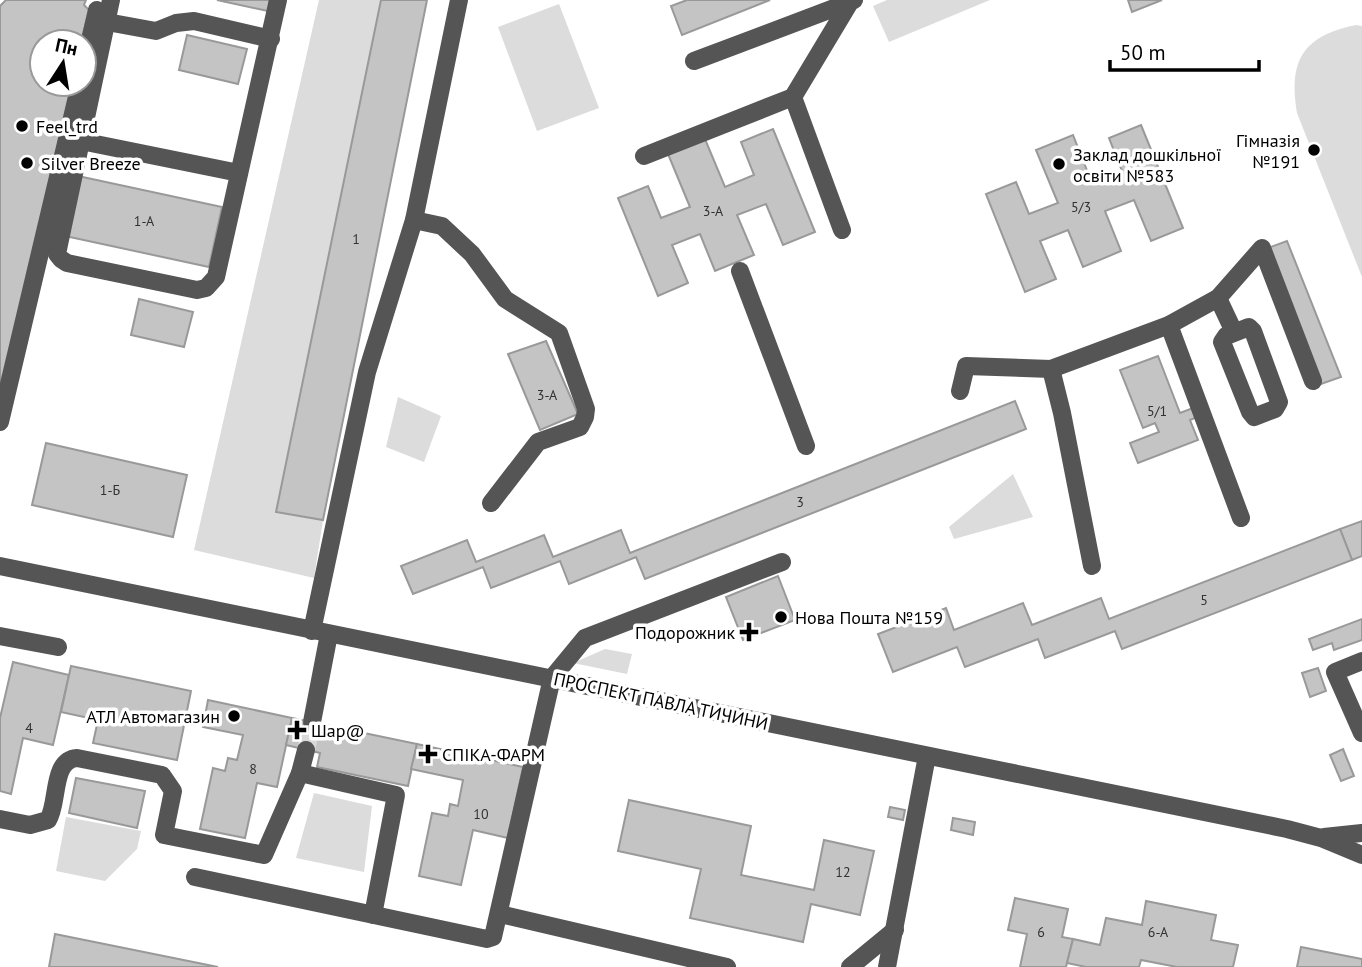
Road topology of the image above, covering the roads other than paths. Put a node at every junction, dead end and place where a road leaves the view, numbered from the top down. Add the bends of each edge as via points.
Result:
1 (99, 0) edge
2 (111, 0) edge
3 (278, 0) edge
4 (459, 0) edge
5 (852, 1) edge
6 (107, 22) junction
7 (93, 28) edge
8 (271, 38) junction
9 (694, 61) dead end
10 (793, 97) junction
11 (77, 98) edge
12 (81, 141) junction
13 (644, 156) dead end
14 (240, 173) junction
15 (414, 220) junction
16 (842, 230) dead end
17 (740, 271) dead end
18 (1218, 298) junction
19 (1169, 326) junction
20 (1234, 332) junction
21 (1051, 369) junction
22 (1313, 381) dead end
23 (960, 391) dead end
24 (0, 422) edge
25 (806, 446) dead end
26 (491, 503) dead end
27 (1241, 518) dead end
28 (782, 562) dead end
29 (0, 566) edge
30 (1092, 566) dead end
31 (320, 633) junction
32 (0, 636) edge
33 (58, 647) dead end
34 (1362, 661) edge
35 (552, 678) junction
36 (312, 722) tunnel mouth
37 (1362, 733) edge
38 (306, 750) tunnel mouth
39 (927, 756) junction
40 (300, 773) junction
41 (0, 819) edge
42 (1362, 833) edge
43 (1321, 838) junction
44 (1362, 855) edge
45 (195, 877) dead end
46 (373, 915) junction
47 (500, 915) junction
48 (895, 930) junction
49 (726, 967) edge
50 (850, 967) edge
51 (887, 967) edge

1 - 7 street
2 - 6 street
3 - 8 street
4 - 15 street
5 - 9 street
5 - 10 street
6 - 8 street via 156,31 194,21
6 - 12 street
8 - 14 street
10 - 13 street
10 - 16 street
11 - 24 street
12 - 14 street
12 - 14 street via 57,254 67,263 197,290 216,277
15 - 26 street via 442,226 472,254 505,299 559,333 586,409 580,427 538,442
15 - 31 street via 367,372
17 - 25 street
18 - 19 street
18 - 20 street
18 - 22 street via 1262,248
19 - 21 street
19 - 27 street
20 - 20 street via 1249,327 1253,331 1279,398 1278,407 1254,417 1222,342
21 - 23 street via 966,366
21 - 30 street
28 - 35 street via 585,638
29 - 31 street, ПРОСПЕКТ ПАВЛА ТИЧИНИ
31 - 35 street, ПРОСПЕКТ ПАВЛА ТИЧИНИ
31 - 36 street
32 - 33 street
34 - 37 street via 1335,671
35 - 39 street, ПРОСПЕКТ ПАВЛА ТИЧИНИ
35 - 47 street
38 - 40 street
39 - 43 street, ПРОСПЕКТ ПАВЛА ТИЧИНИ
39 - 48 street
40 - 41 street via 264,855 164,835 173,791 162,775 77,758 62,767 47,820 30,825
40 - 46 street via 396,795
42 - 43 street, ПРОСПЕКТ ПАВЛА ТИЧИНИ
43 - 44 street, ПРОСПЕКТ ПАВЛА ТИЧИНИ
45 - 46 street
46 - 47 street via 487,939 495,934
47 - 49 street
48 - 50 street
48 - 51 street

